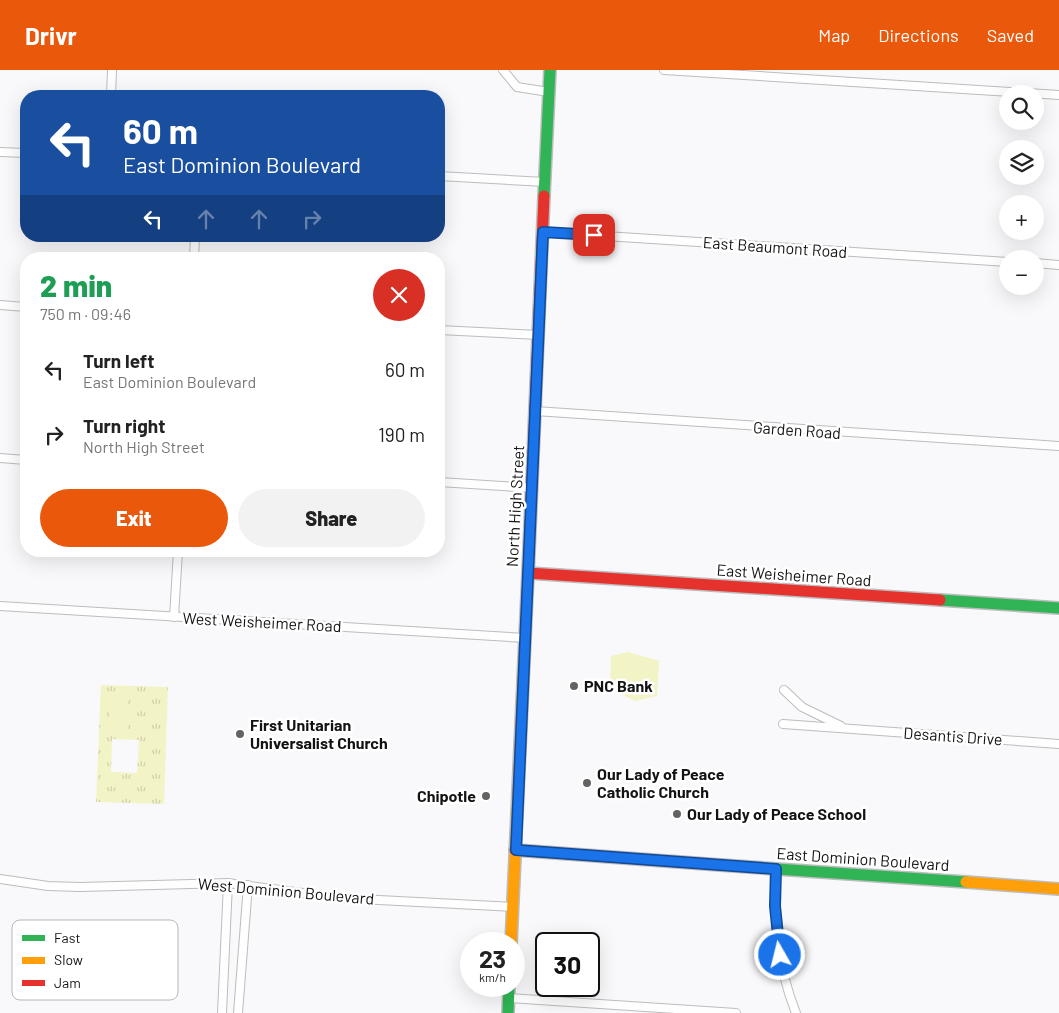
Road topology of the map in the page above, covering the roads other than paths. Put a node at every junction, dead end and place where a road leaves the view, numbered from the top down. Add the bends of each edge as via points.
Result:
1 (112, 70) edge
2 (503, 70) edge
3 (550, 70) edge
4 (664, 70) edge
5 (112, 90) edge
6 (549, 92) junction
7 (1059, 95) edge
8 (0, 152) edge
9 (20, 153) edge
10 (445, 176) edge
11 (545, 182) junction
12 (543, 232) junction
13 (999, 261) edge
14 (1044, 264) edge
15 (1059, 265) edge
16 (0, 305) edge
17 (20, 307) edge
18 (445, 330) edge
19 (539, 335) junction
20 (535, 411) junction
21 (1059, 446) edge
22 (0, 458) edge
23 (20, 460) edge
24 (445, 482) edge
25 (532, 488) junction
26 (178, 557) edge
27 (528, 573) junction
28 (0, 606) edge
29 (1059, 608) edge
30 (174, 617) junction
31 (525, 638) junction
32 (784, 690) dead end
33 (784, 724) dead end
34 (848, 728) junction
35 (1059, 744) edge
36 (516, 850) junction
37 (776, 869) junction
38 (0, 879) edge
39 (228, 883) junction
40 (248, 884) junction
41 (1059, 889) edge
42 (513, 907) junction
43 (512, 932) edge
44 (525, 993) edge
45 (509, 997) edge
46 (222, 1013) edge
47 (238, 1013) edge
48 (508, 1013) edge
49 (736, 1013) edge
50 (796, 1013) edge

1 - 5 street
2 - 6 street via 517,87
3 - 6 street, North High Street
4 - 7 street
6 - 11 street, North High Street
8 - 9 street
10 - 11 street
11 - 12 street, North High Street
12 - 13 street, East Beaumont Road
12 - 19 street, North High Street
14 - 15 street
16 - 17 street
18 - 19 street
19 - 20 street, North High Street
20 - 21 street, Garden Road
20 - 25 street, North High Street
22 - 23 street
24 - 25 street
25 - 27 street, North High Street
26 - 30 street
27 - 29 street, East Weisheimer Road
27 - 31 street, North High Street
28 - 30 street, West Weisheimer Road
30 - 31 street, West Weisheimer Road
31 - 36 street, North High Street
32 - 34 street, Desantis Drive via 802,707
33 - 34 street, Desantis Drive
34 - 35 street, Desantis Drive
36 - 37 street, East Dominion Boulevard
36 - 42 street, North High Street
37 - 41 street, East Dominion Boulevard
37 - 50 street via 775,906 780,955 788,994
38 - 39 street, West Dominion Boulevard via 72,887
39 - 40 street, West Dominion Boulevard
39 - 46 street
40 - 42 street, West Dominion Boulevard via 340,898
40 - 47 street
42 - 43 street, North High Street
44 - 49 street
45 - 48 street

